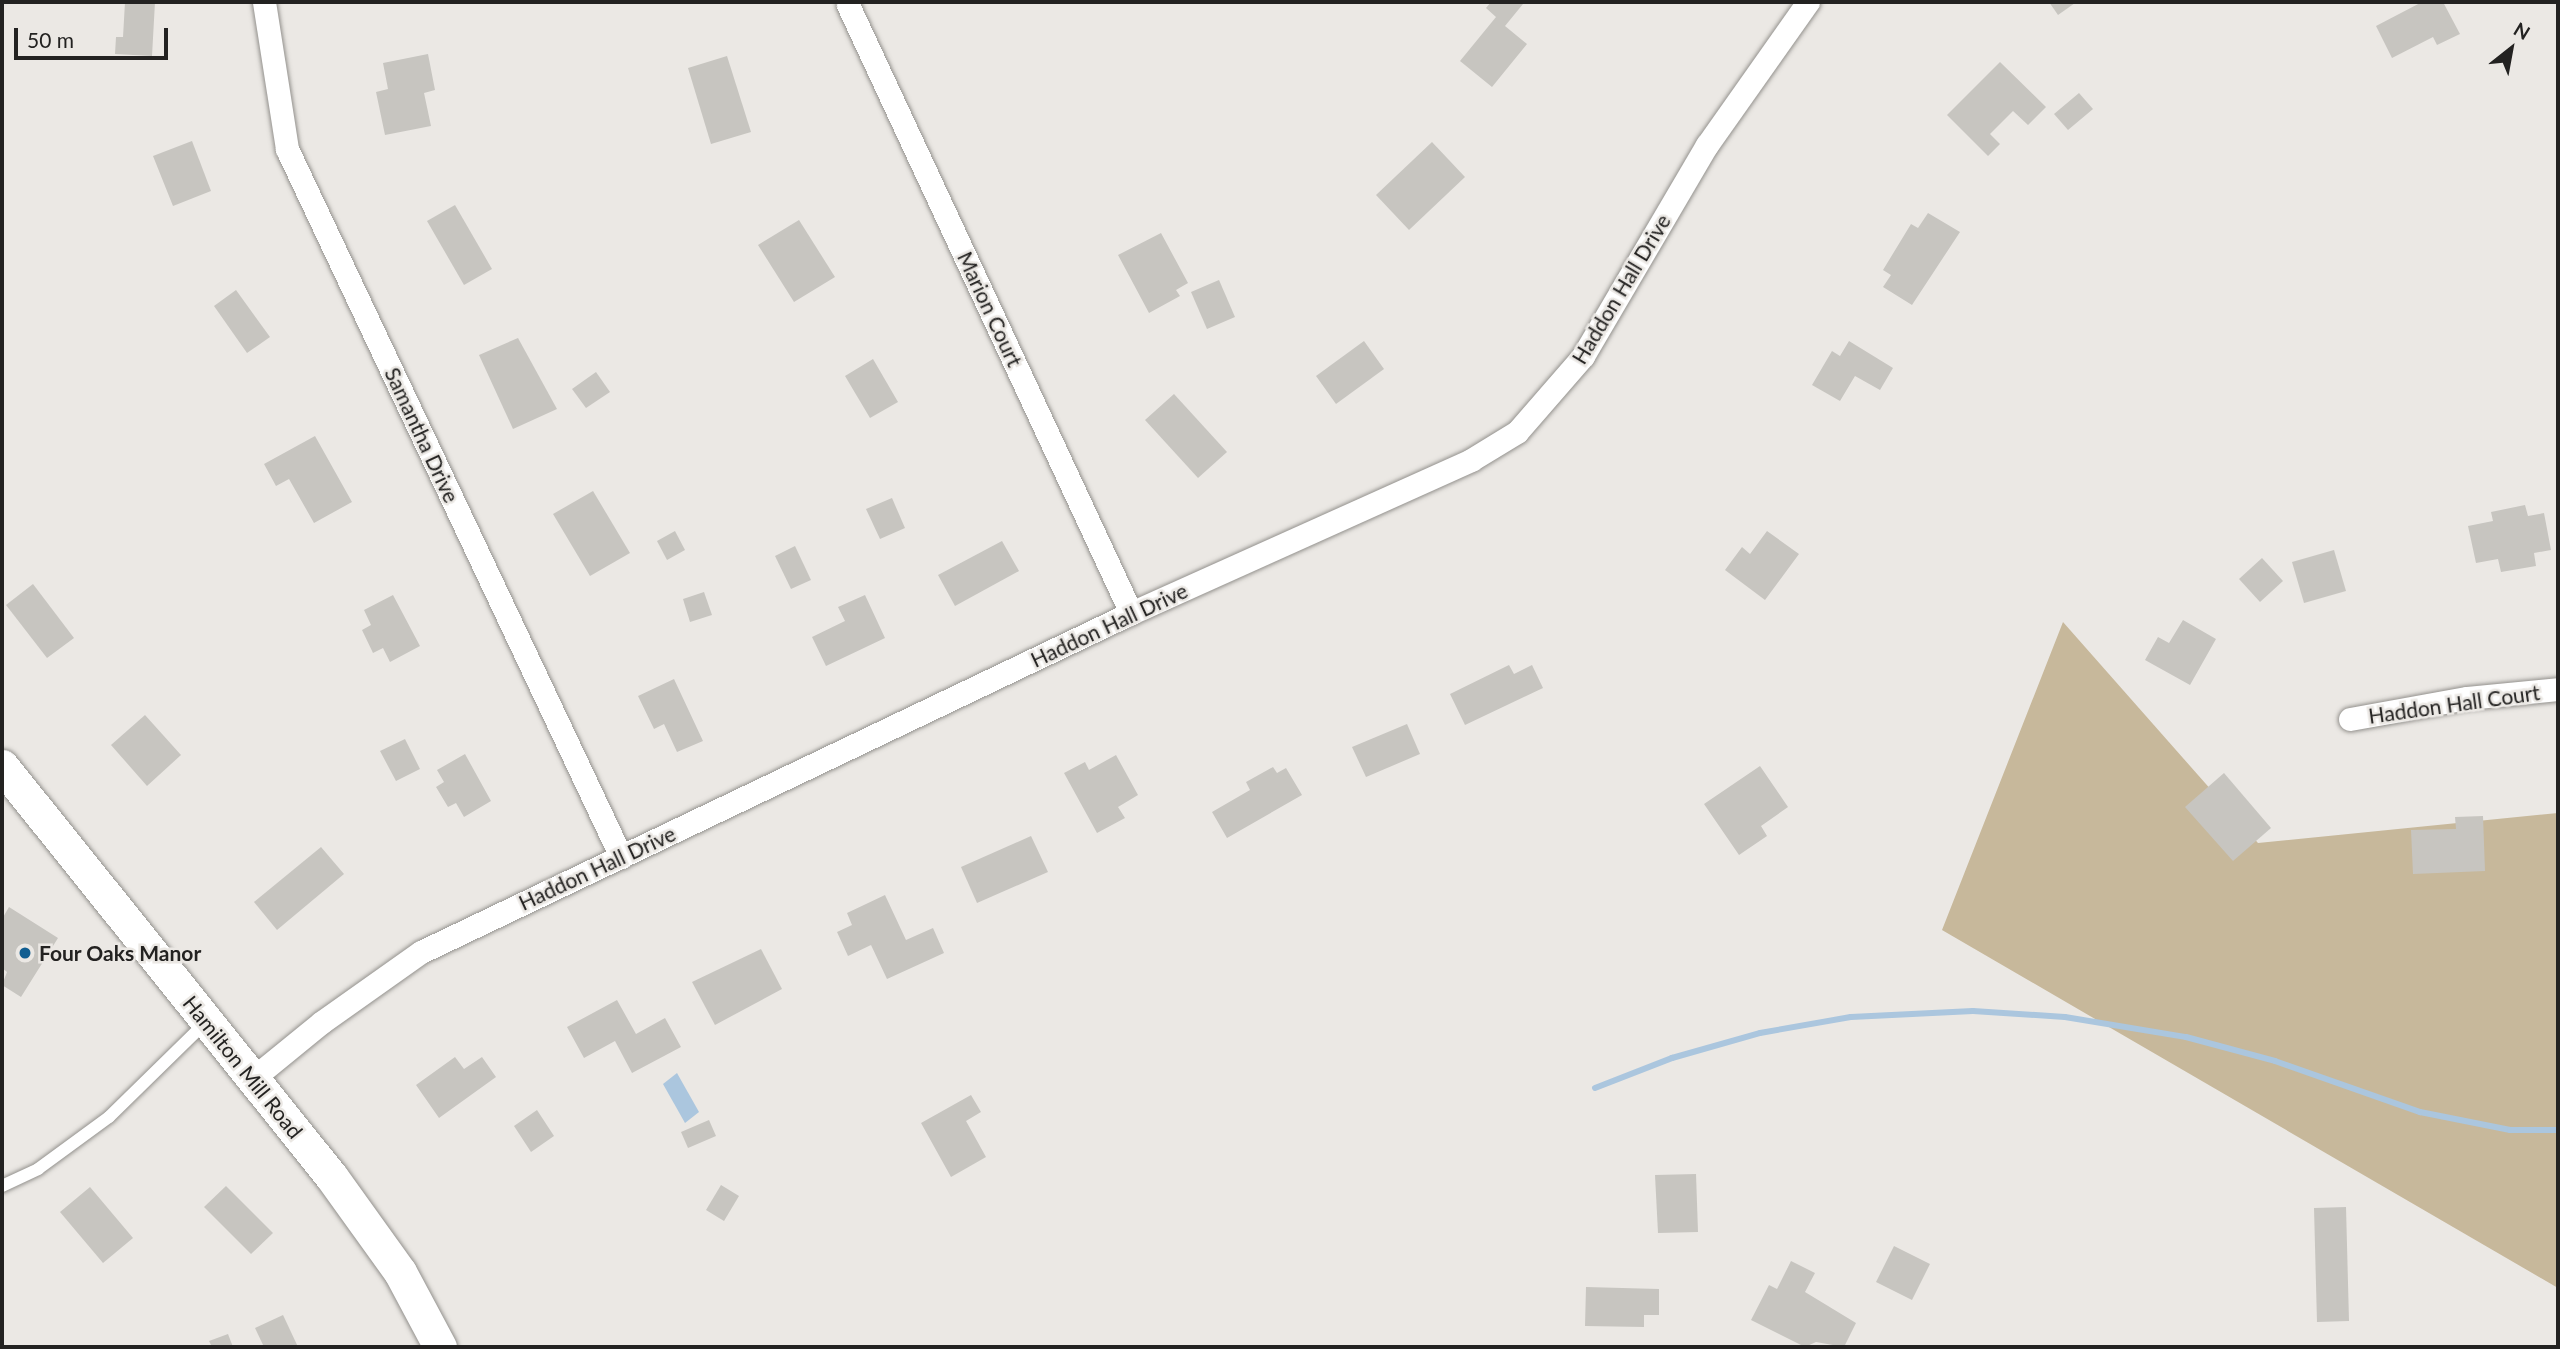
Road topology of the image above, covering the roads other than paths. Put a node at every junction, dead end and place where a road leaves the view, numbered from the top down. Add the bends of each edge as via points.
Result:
1 (264, 2) edge
2 (1808, 2) edge
3 (848, 5) dead end
4 (1131, 614) junction
5 (2558, 689) edge
6 (2350, 719) dead end
7 (2, 766) edge
8 (621, 856) junction
9 (206, 1022) junction
10 (252, 1079) junction
11 (2, 1186) edge
12 (440, 1347) edge

1 - 8 street, Samantha Drive via 287,149
2 - 4 street, Haddon Hall Drive via 1707,145 1583,356 1517,432 1471,460
3 - 4 street, Marion Court
4 - 8 street, Haddon Hall Drive
5 - 6 street, Haddon Hall Court via 2467,698
7 - 9 main road, Hamilton Mill Road
8 - 10 street, Haddon Hall Drive via 421,952 322,1022
9 - 10 main road, Hamilton Mill Road
9 - 11 lane via 109,1117 38,1169
10 - 12 main road, Hamilton Mill Road via 400,1272

